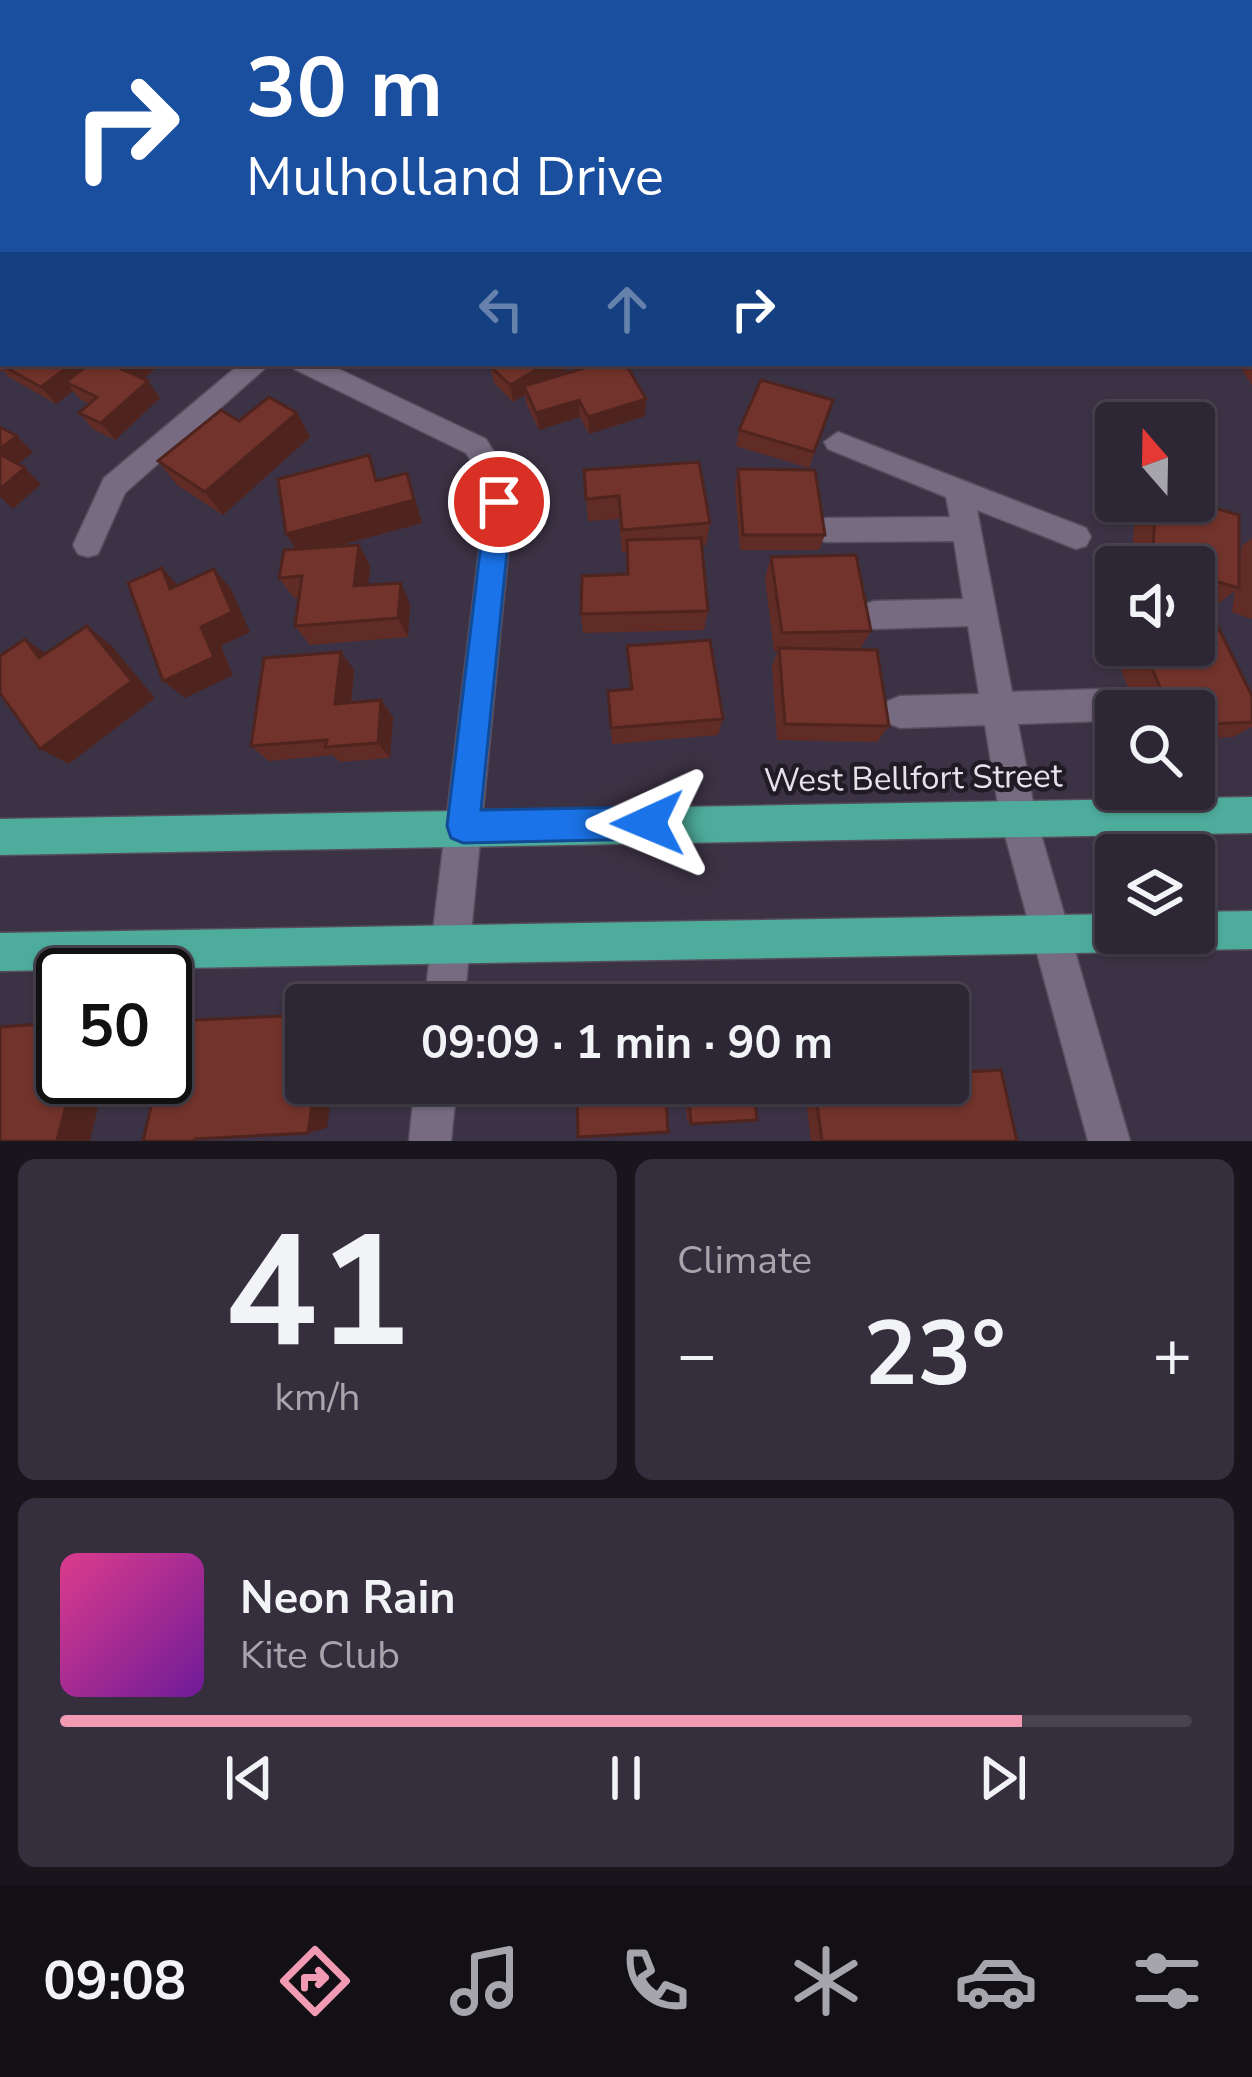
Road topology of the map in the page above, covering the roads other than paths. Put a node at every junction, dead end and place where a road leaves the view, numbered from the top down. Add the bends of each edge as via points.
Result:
1 (254, 366) edge
2 (309, 366) edge
3 (838, 442) dead end
4 (960, 494) junction
5 (826, 530) edge
6 (966, 530) junction
7 (1076, 537) dead end
8 (88, 545) dead end
9 (981, 612) junction
10 (874, 615) dead end
11 (1095, 705) edge
12 (998, 709) junction
13 (900, 712) dead end
14 (1252, 815) edge
15 (1018, 817) junction
16 (463, 826) junction
17 (0, 837) edge
18 (1252, 930) edge
19 (1215, 931) edge
20 (1095, 934) edge
21 (1051, 935) junction
22 (451, 941) junction
23 (0, 952) edge
24 (446, 984) edge
25 (434, 1104) edge
26 (430, 1141) edge
27 (1108, 1141) edge

1 - 8 street via 114,486
2 - 16 street via 476,446 497,479
3 - 4 street
4 - 6 street
4 - 7 street
5 - 6 street
6 - 9 street
9 - 10 street
9 - 12 street
11 - 12 street
12 - 13 street
12 - 15 street
14 - 15 main road, West Bellfort Street
15 - 16 main road, West Bellfort Street
15 - 21 street
16 - 17 main road, West Bellfort Street
16 - 22 street
18 - 19 main road
20 - 21 main road
21 - 22 main road
21 - 27 street
22 - 23 main road
22 - 24 street
25 - 26 street

